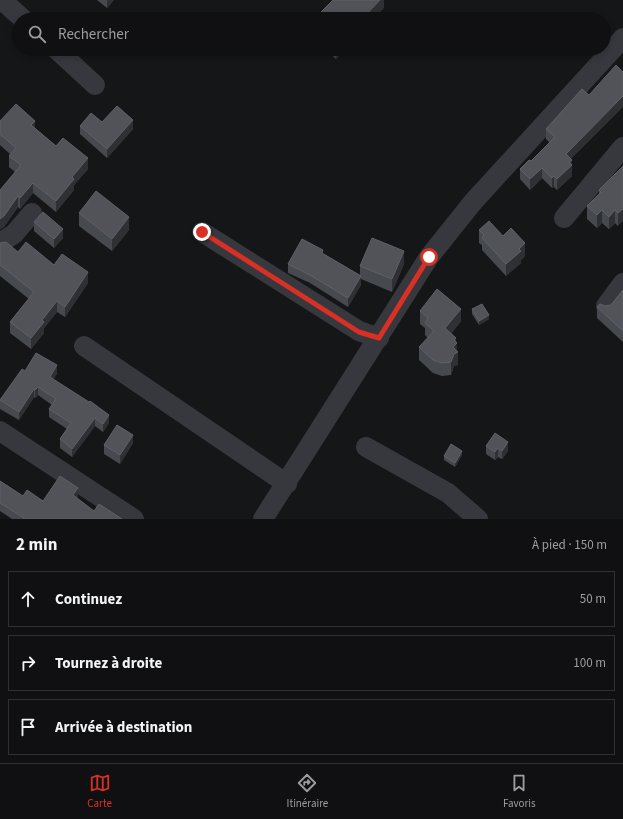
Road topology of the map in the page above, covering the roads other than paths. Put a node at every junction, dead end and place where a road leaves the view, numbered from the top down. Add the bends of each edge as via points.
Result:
1 (2, 0) edge
2 (15, 12) edge
3 (622, 39) edge
4 (611, 51) edge
5 (64, 56) edge
6 (606, 56) edge
7 (95, 85) dead end
8 (623, 146) edge
9 (32, 213) dead end
10 (564, 218) dead end
11 (202, 232) dead end
12 (0, 243) edge
13 (623, 283) edge
14 (606, 306) edge
15 (379, 338) junction
16 (84, 346) dead end
17 (0, 431) edge
18 (366, 447) dead end
19 (286, 484) junction
20 (134, 519) edge
21 (264, 519) edge
22 (478, 519) edge

1 - 2 street
3 - 4 street
5 - 7 street
6 - 15 street via 473,202 429,257
8 - 10 street
9 - 12 street via 14,234
11 - 15 street via 359,332
13 - 14 street
15 - 19 street
16 - 19 street
17 - 20 street
18 - 22 street via 448,493
19 - 21 street

